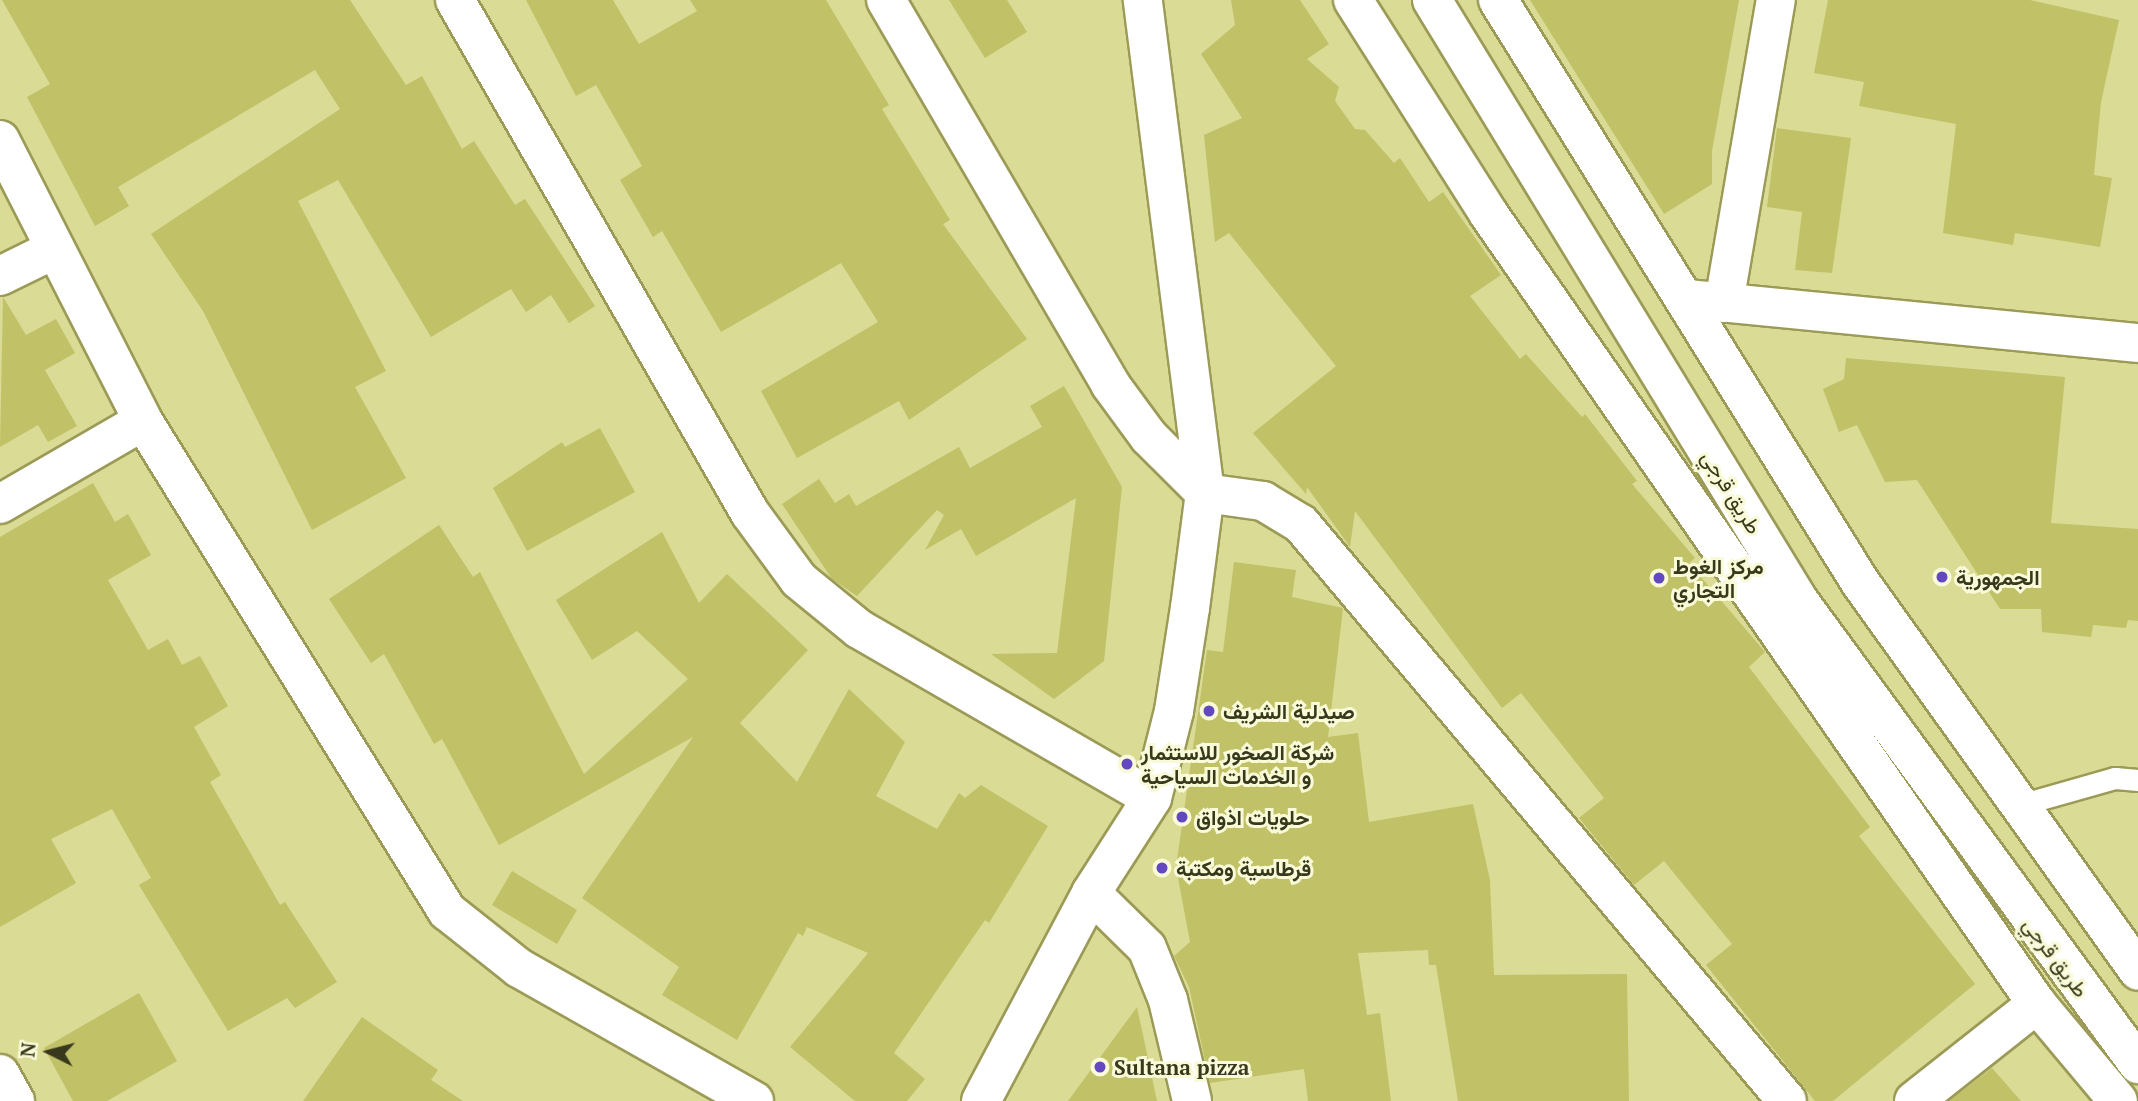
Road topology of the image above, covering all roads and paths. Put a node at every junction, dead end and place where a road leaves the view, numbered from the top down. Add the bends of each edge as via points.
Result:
1 (455, 0) edge
2 (886, 0) edge
3 (1143, 0) edge
4 (1353, 0) edge
5 (1432, 0) edge
6 (1498, 0) edge
7 (1776, 0) edge
8 (0, 140) edge
9 (55, 248) junction
10 (0, 276) edge
11 (1706, 301) junction
12 (2138, 343) edge
13 (143, 421) junction
14 (1205, 492) junction
15 (0, 504) edge
16 (2138, 780) edge
17 (1152, 798) junction
18 (2016, 806) junction
19 (1091, 893) junction
20 (2138, 971) edge
21 (2037, 1004) junction
22 (2138, 1065) edge
23 (0, 1074) edge
24 (15, 1101) edge
25 (754, 1101) edge
26 (981, 1101) edge
27 (1192, 1101) edge
28 (1787, 1101) edge
29 (1914, 1101) edge
30 (2118, 1101) edge

1 - 17 main road via 750,513 799,580 859,629
2 - 14 main road via 1110,384 1149,437
3 - 14 main road
4 - 21 main road via 1496,225
5 - 22 main road, طريق قرجي via 1799,601
6 - 11 main road
7 - 11 main road
8 - 9 main road
9 - 10 main road
9 - 13 main road
11 - 12 main road
11 - 18 main road via 1860,582
13 - 15 main road
13 - 25 main road via 447,911 519,968
14 - 17 main road via 1174,711
14 - 28 main road via 1263,501 1301,524
16 - 18 lane via 2115,778
17 - 19 main road
18 - 20 main road
19 - 26 main road
19 - 27 main road via 1147,948 1168,1000
21 - 29 main road
21 - 30 main road
23 - 24 main road

